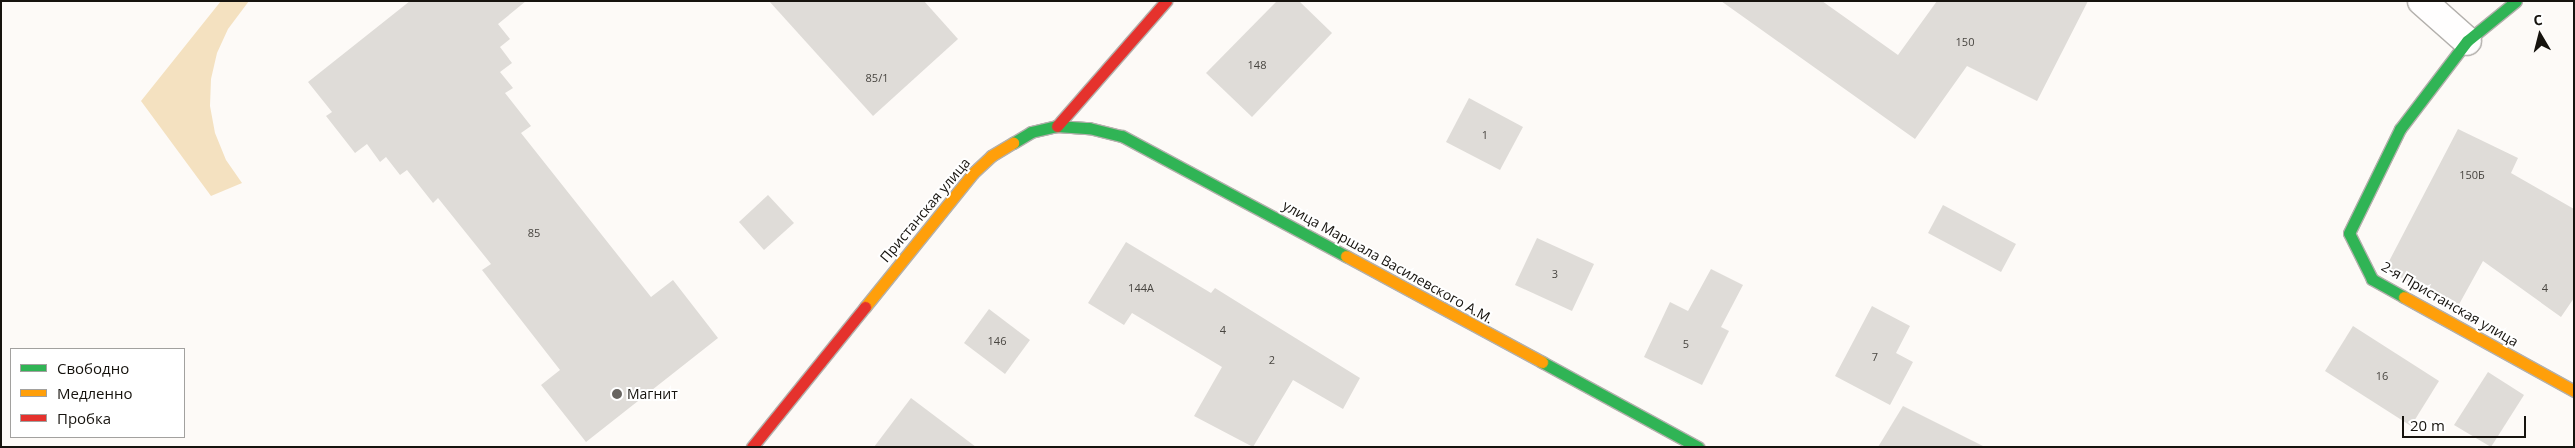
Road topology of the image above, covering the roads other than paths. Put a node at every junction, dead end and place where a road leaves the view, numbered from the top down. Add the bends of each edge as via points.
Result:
1 (1166, 1) edge
2 (2422, 1) edge
3 (2516, 1) edge
4 (2467, 41) junction
5 (1057, 126) junction
6 (2574, 391) edge
7 (752, 447) edge
8 (1698, 447) edge

1 - 5 street
2 - 4 street
3 - 4 street, 2-я Пристанская улица
4 - 6 street, 2-я Пристанская улица via 2400,129 2349,233 2372,279
5 - 7 street, Пристанская улица via 1032,132 991,156 974,173
5 - 8 street, улица Маршала Василевского А.М. via 1090,128 1122,136

